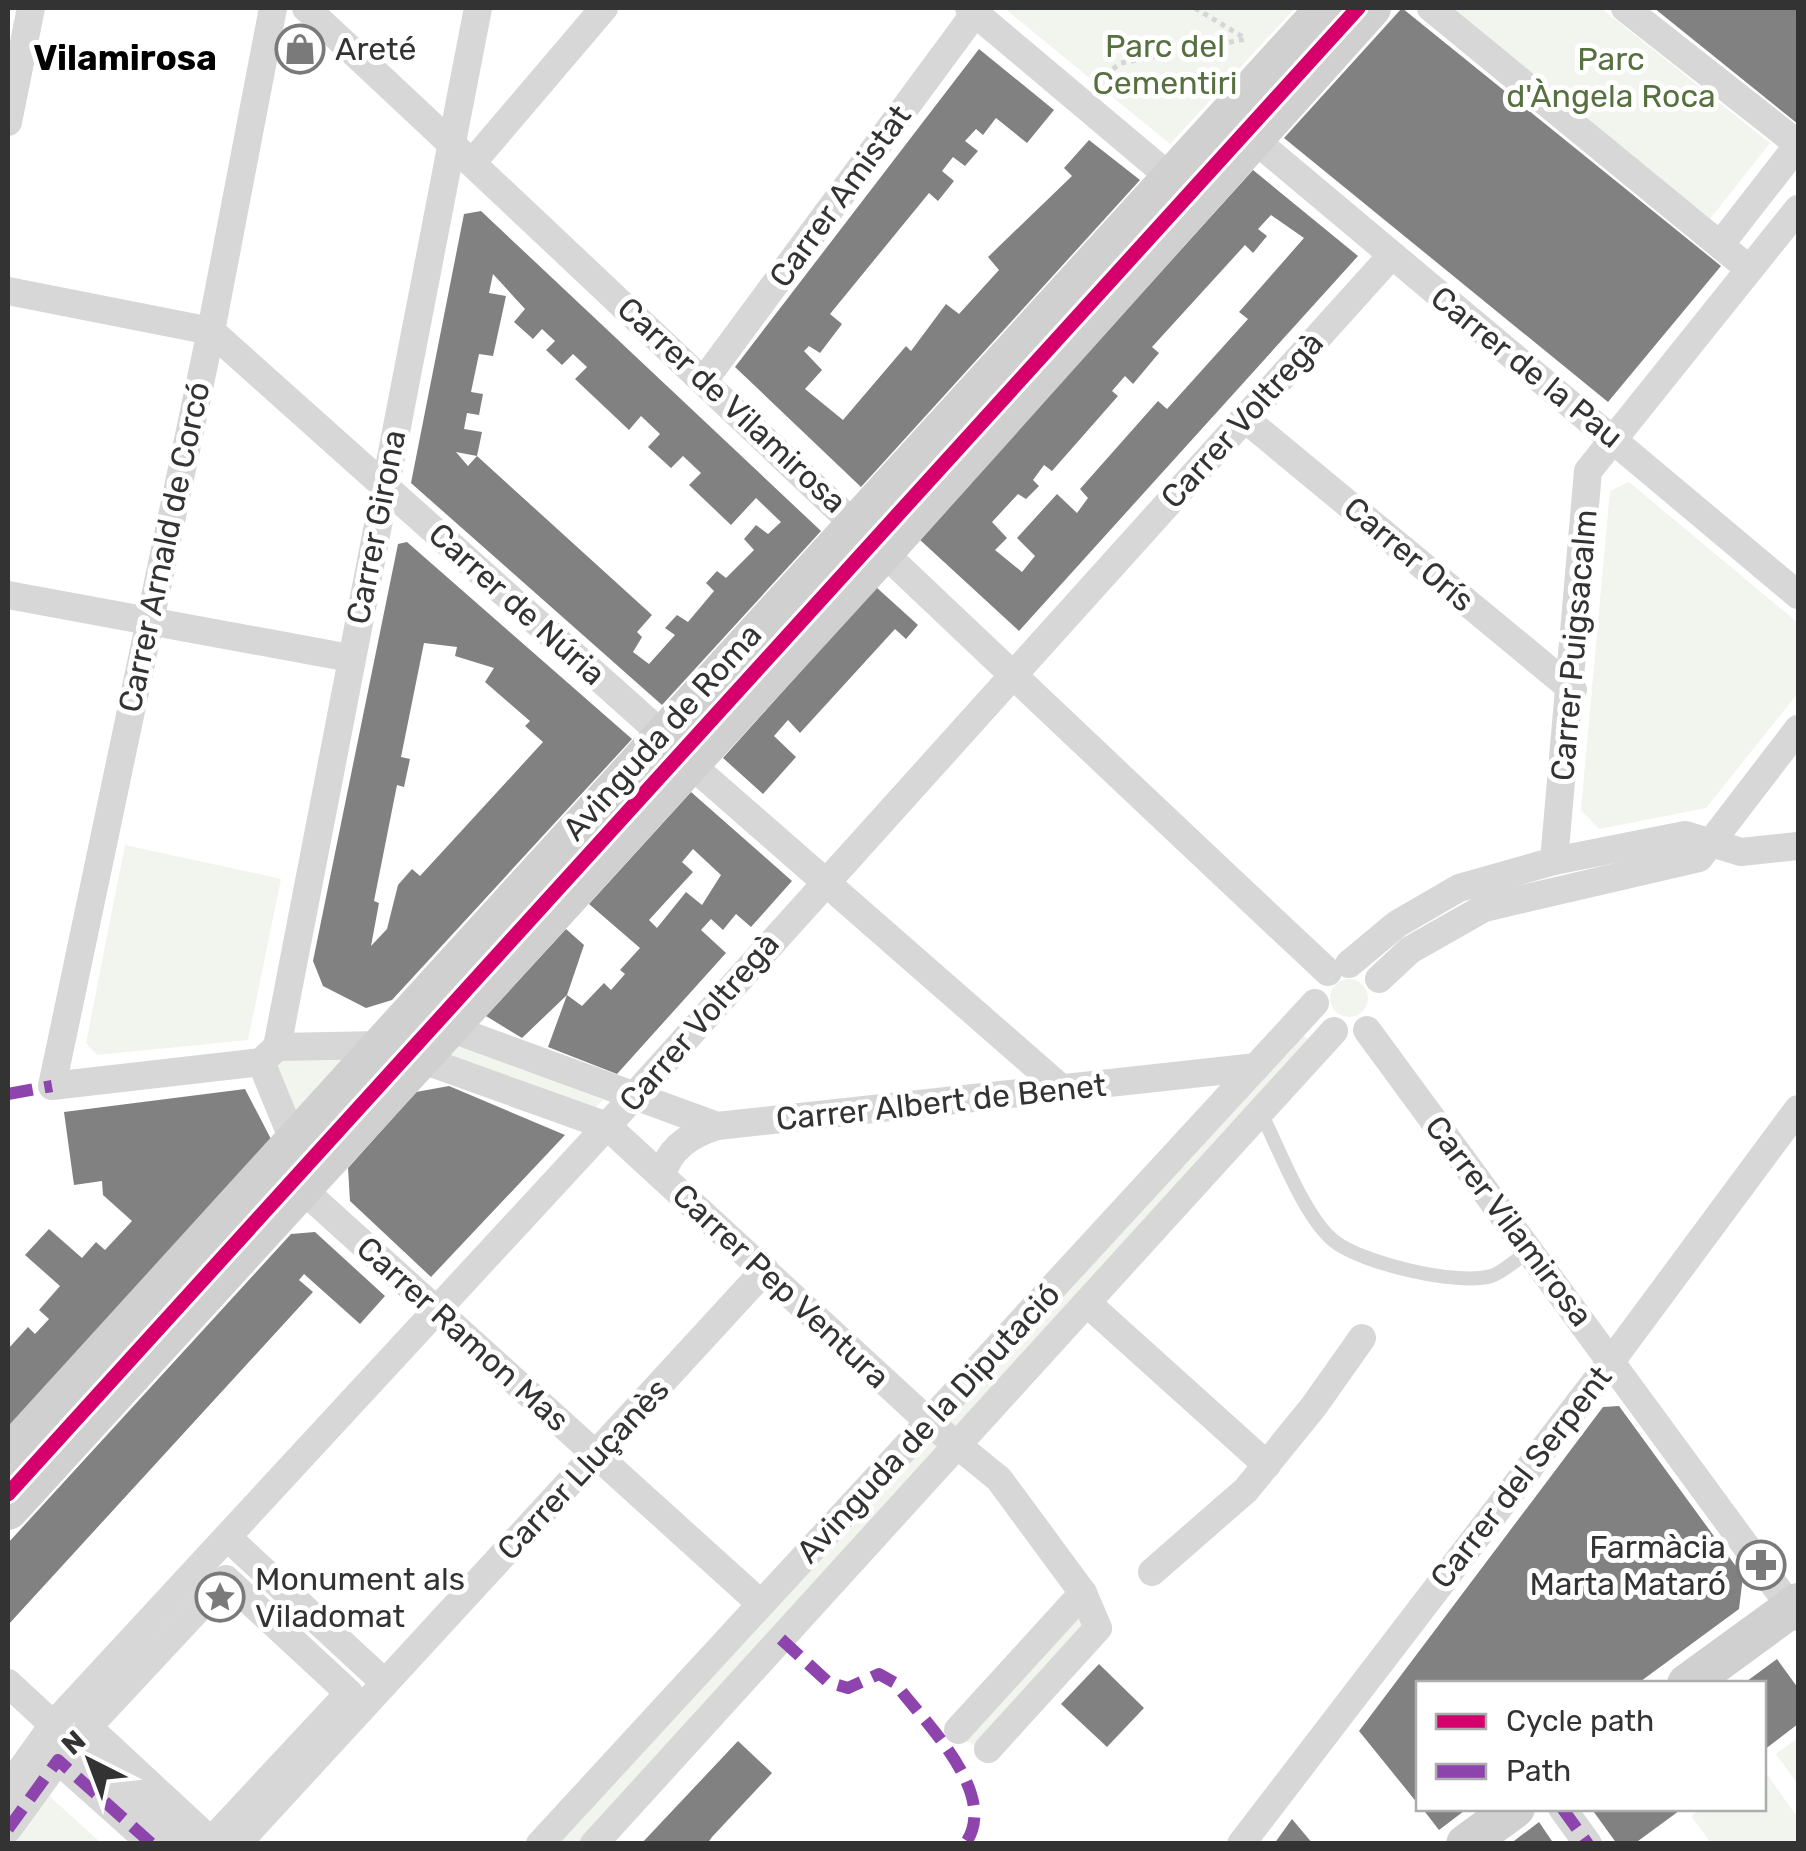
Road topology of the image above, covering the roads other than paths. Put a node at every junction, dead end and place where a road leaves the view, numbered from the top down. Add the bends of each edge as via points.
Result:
1 (31, 8) edge
2 (273, 8) edge
3 (306, 8) edge
4 (478, 8) edge
5 (604, 8) edge
6 (1326, 8) edge
7 (1371, 8) edge
8 (1430, 8) edge
9 (1625, 8) edge
10 (972, 10) edge
11 (8, 122) edge
12 (1255, 140) junction
13 (451, 142) junction
14 (1798, 145) edge
15 (472, 162) junction
16 (1171, 178) junction
17 (1798, 209) edge
18 (1720, 245) junction
19 (1391, 256) junction
20 (1748, 268) junction
21 (8, 291) edge
22 (212, 331) junction
23 (705, 379) junction
24 (1244, 418) junction
25 (1614, 436) junction
26 (385, 487) junction
27 (871, 536) junction
28 (8, 595) edge
29 (1798, 595) edge
30 (147, 621) junction
31 (350, 658) junction
32 (1011, 675) junction
33 (1573, 690) junction
34 (1798, 729) edge
35 (676, 749) junction
36 (1708, 845) junction
37 (1798, 846) edge
38 (1554, 861) junction
39 (824, 880) junction
40 (1339, 968) junction
41 (1315, 1003) junction
42 (1379, 1006) junction
43 (1334, 1030) junction
44 (425, 1032) junction
45 (381, 1044) junction
46 (269, 1055) junction
47 (1256, 1068) junction
48 (1061, 1088) junction
49 (631, 1098) junction
50 (1798, 1108) edge
51 (1261, 1113) junction
52 (607, 1126) junction
53 (717, 1126) junction
54 (294, 1142) junction
55 (662, 1176) junction
56 (300, 1187) junction
57 (1530, 1249) junction
58 (765, 1270) junction
59 (1086, 1302) junction
60 (436, 1308) junction
61 (1362, 1338) dead end
62 (1612, 1360) junction
63 (930, 1423) junction
64 (958, 1443) junction
65 (597, 1454) junction
66 (8, 1456) edge
67 (1267, 1466) junction
68 (8, 1510) edge
69 (228, 1537) junction
70 (1152, 1572) dead end
71 (1082, 1593) junction
72 (760, 1603) junction
73 (1796, 1609) edge
74 (1691, 1681) edge
75 (8, 1683) edge
76 (386, 1683) junction
77 (53, 1725) junction
78 (88, 1727) joint
79 (958, 1730) dead end
80 (988, 1749) dead end
81 (8, 1788) edge
82 (1511, 1811) edge
83 (1564, 1811) edge
84 (8, 1829) edge
85 (152, 1844) edge
86 (182, 1844) edge
87 (237, 1844) edge
88 (540, 1844) edge
89 (594, 1844) edge
90 (1241, 1844) edge
91 (1466, 1844) edge
92 (1588, 1844) edge

1 - 11 street
2 - 22 street, Carrer Arnald de Corcó
3 - 13 street, Carrer de Vilamirosa
4 - 13 street, Carrer Girona
5 - 15 street
6 - 16 street, Avinguda de Roma
7 - 12 street, Avinguda de Roma
8 - 18 street
9 - 14 street
10 - 16 street
10 - 23 street, Carrer Amistat
12 - 19 street, Carrer de la Pau
12 - 27 street, Avinguda de Roma
13 - 15 street, Carrer de Vilamirosa
13 - 26 street, Carrer Girona
14 - 18 street
15 - 23 street, Carrer de Vilamirosa
16 - 27 street, Avinguda de Roma
17 - 20 street, Carrer Puigsacalm
18 - 20 street
19 - 24 street, Carrer Voltregà
19 - 25 street, Carrer de la Pau
20 - 25 street, Carrer Puigsacalm
21 - 22 street
22 - 26 street, Carrer de Núria
22 - 30 street, Carrer Arnald de Corcó
23 - 27 street, Carrer de Vilamirosa
24 - 32 street, Carrer Voltregà
24 - 33 street, Carrer Orís
25 - 29 street, Carrer de la Pau
25 - 33 street, Carrer Puigsacalm via 1588,470
26 - 31 street, Carrer Girona
26 - 35 street, Carrer de Núria
27 - 32 street, Carrer de Vilamirosa
27 - 35 street, Avinguda de Roma
28 - 30 street
30 - 31 street
30 - 46 street, Carrer Arnald de Corcó via 52,1086
31 - 46 street, Carrer Girona
32 - 39 street, Carrer Voltregà
32 - 40 street, Carrer de Vilamirosa
33 - 38 street, Carrer Puigsacalm
34 - 36 street
35 - 39 street, Carrer de Núria
35 - 44 street, Avinguda de Roma
36 - 37 street via 1741,852
36 - 38 street via 1685,835
36 - 42 street via 1699,858 1484,908 1410,950
38 - 40 street via 1458,888
39 - 48 street, Carrer de Núria
39 - 49 street, Carrer Voltregà
40 - 41 street via 1320,981
40 - 42 street via 1371,971
41 - 43 street
41 - 47 street, Avinguda de la Diputació
42 - 43 street via 1357,1034
42 - 57 street, Carrer Vilamirosa
43 - 51 street, Avinguda de la Diputació
44 - 45 street, Avinguda de Roma
44 - 49 street, Carrer Albert de Benet
44 - 52 street
44 - 56 street, Avinguda de Roma
45 - 46 street
45 - 54 street, Avinguda de Roma
46 - 54 street
47 - 48 street, Carrer Albert de Benet
47 - 63 street, Avinguda de la Diputació
48 - 53 street, Carrer Albert de Benet
49 - 52 street, Carrer Voltregà
49 - 53 street, Carrer Albert de Benet
50 - 62 street, Carrer del Serpent
51 - 57 lane via 1332,1240 1364,1258 1420,1274 1491,1276
51 - 59 street, Avinguda de la Diputació
52 - 55 street, Carrer Pep Ventura
52 - 60 street, Carrer Voltregà
53 - 55 street via 673,1152
54 - 66 street, Avinguda de Roma
55 - 58 street, Carrer Pep Ventura
56 - 60 street, Carrer Ramon Mas
56 - 68 street, Avinguda de Roma
57 - 62 street, Carrer Vilamirosa
58 - 63 street, Carrer Pep Ventura
58 - 65 street, Carrer Lluçanès
59 - 64 street, Avinguda de la Diputació
59 - 67 street
60 - 65 street, Carrer Ramon Mas
60 - 69 street, Carrer Voltregà
61 - 67 street
62 - 73 street, Carrer Vilamirosa
62 - 90 street, Carrer del Serpent
63 - 64 street, Carrer Pep Ventura
63 - 72 street, Avinguda de la Diputació
64 - 71 street, Carrer Pep Ventura via 1015,1496
64 - 89 street, Avinguda de la Diputació
65 - 72 street, Carrer Ramon Mas
65 - 76 street, Carrer Lluçanès
67 - 70 street
69 - 76 street
69 - 77 street, Carrer Voltregà
71 - 79 street
71 - 80 street via 1098,1628
72 - 88 street, Avinguda de la Diputació
73 - 74 street
75 - 77 street
76 - 87 street, Carrer Lluçanès
77 - 81 street, Carrer Voltregà
77 - 86 street
78 - 78 street via 212,1841 349,1693 226,1579
82 - 91 street
83 - 92 street
84 - 85 street via 58,1760

